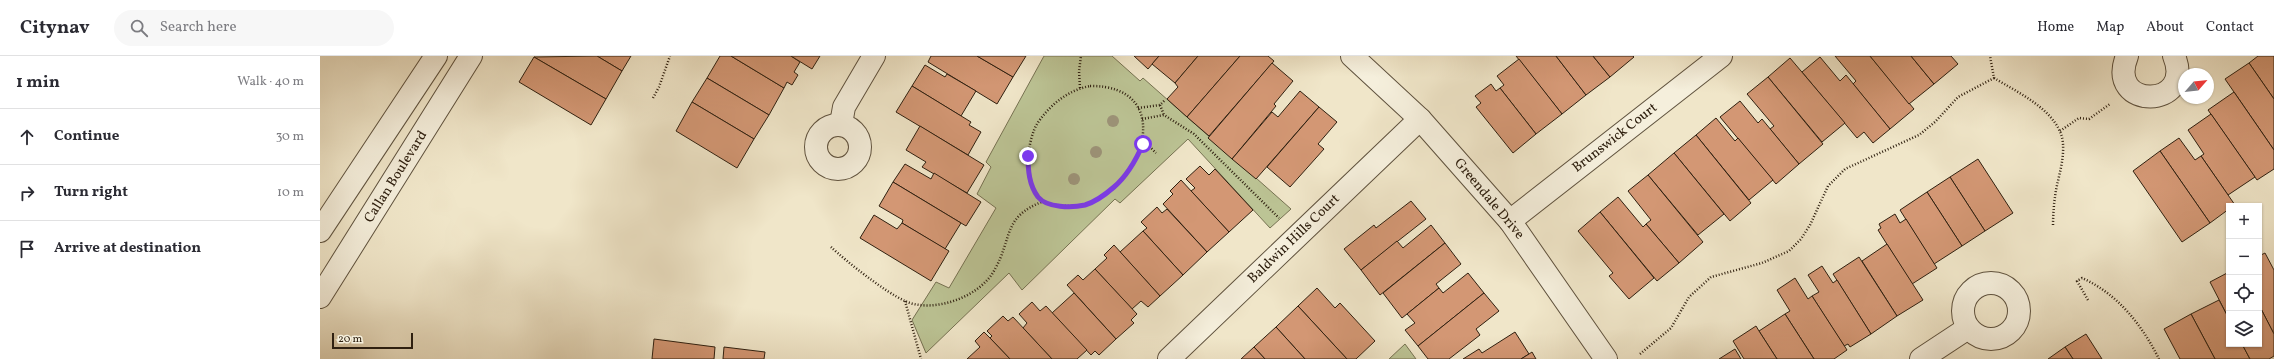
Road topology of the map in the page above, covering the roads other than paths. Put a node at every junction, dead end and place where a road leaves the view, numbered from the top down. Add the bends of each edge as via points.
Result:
1 (436, 56) edge
2 (446, 56) edge
3 (874, 56) edge
4 (1352, 56) edge
5 (1721, 56) edge
6 (2127, 56) edge
7 (2174, 56) edge
8 (467, 62) edge
9 (1420, 119) junction
10 (841, 124) dead end
11 (1510, 221) junction
12 (320, 231) edge
13 (320, 297) edge
14 (1968, 328) dead end
15 (1169, 359) edge
16 (1606, 359) edge
17 (1922, 359) edge

1 - 12 street
2 - 8 street
3 - 10 street via 844,107
4 - 9 street, Greendale Drive
5 - 11 street, Brunswick Court
6 - 7 street via 2123,65 2123,76 2131,89 2145,97 2156,97 2166,93 2174,85 2177,75
8 - 13 street, Callan Boulevard
9 - 11 street, Greendale Drive
9 - 15 street, Baldwin Hills Court
11 - 16 street, Greendale Drive
14 - 17 street

